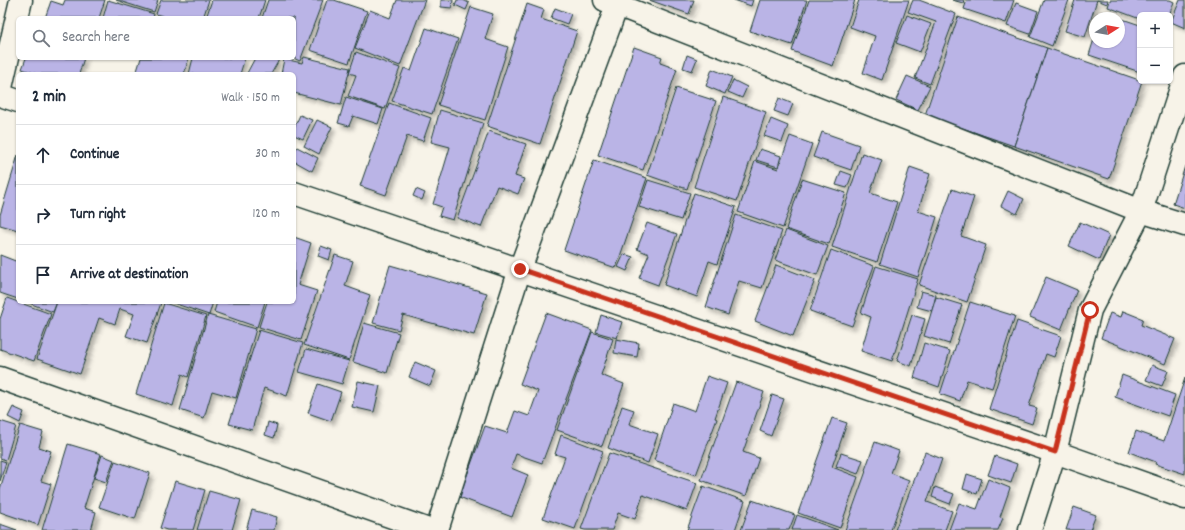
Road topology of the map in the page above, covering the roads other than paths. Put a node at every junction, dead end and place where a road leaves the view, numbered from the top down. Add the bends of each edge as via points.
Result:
1 (21, 0) edge
2 (614, 1) edge
3 (17, 16) edge
4 (16, 22) edge
5 (1185, 76) edge
6 (0, 92) edge
7 (0, 95) edge
8 (16, 100) edge
9 (296, 195) edge
10 (1140, 211) junction
11 (1185, 225) edge
12 (520, 269) junction
13 (0, 378) edge
14 (1055, 452) junction
15 (1185, 498) edge
16 (429, 530) edge
17 (437, 530) edge
18 (1030, 530) edge

1 - 3 street
2 - 10 street
2 - 12 street
4 - 6 street
5 - 10 street
7 - 8 street
9 - 12 street
10 - 11 street
10 - 14 street via 1090,310
12 - 14 street
12 - 17 street
13 - 16 street
14 - 15 street
14 - 18 street

